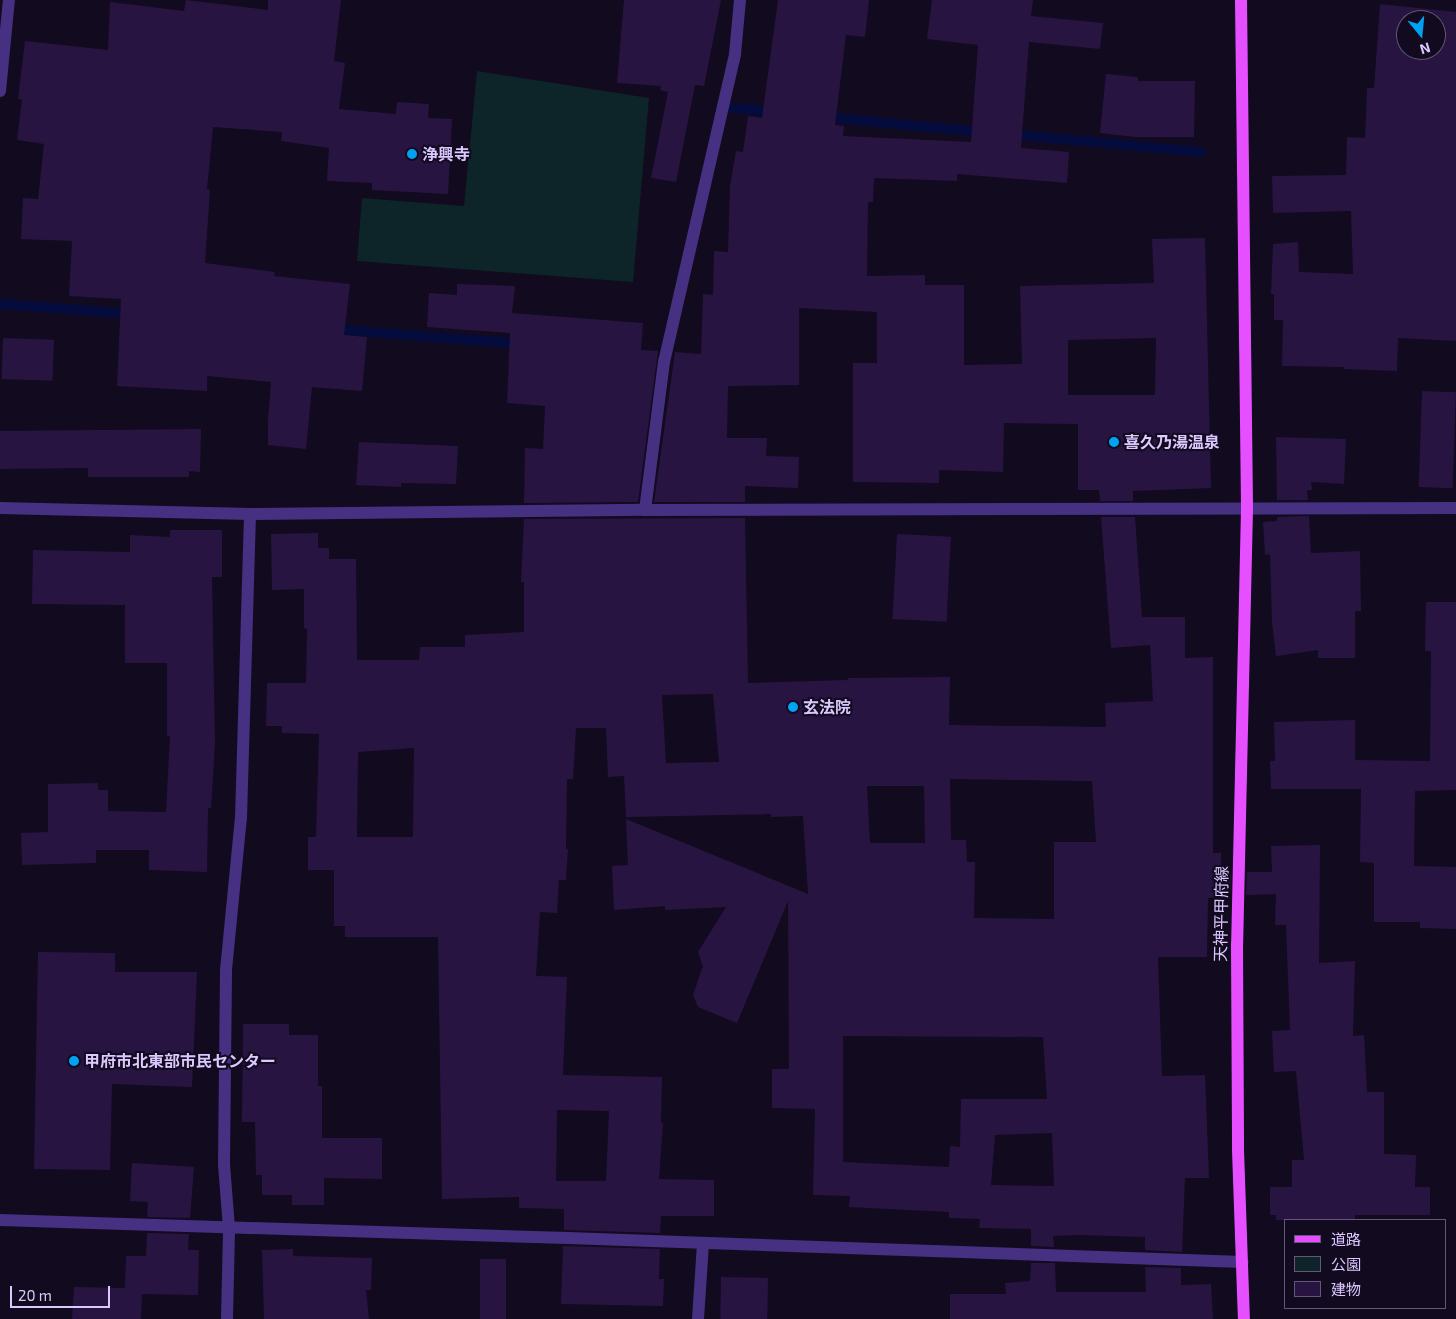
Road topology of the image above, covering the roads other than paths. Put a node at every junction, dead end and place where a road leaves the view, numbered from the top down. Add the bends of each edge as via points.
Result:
1 (9, 0) edge
2 (740, 0) edge
3 (1241, 0) edge
4 (0, 90) edge
5 (0, 508) edge
6 (1456, 508) edge
7 (1247, 509) junction
8 (645, 510) junction
9 (250, 514) junction
10 (0, 1220) edge
11 (229, 1228) junction
12 (703, 1244) junction
13 (1243, 1262) junction
14 (227, 1319) edge
15 (698, 1319) edge
16 (1244, 1319) edge

1 - 4 street
2 - 8 street via 735,54 664,362
3 - 7 main road, 天神平甲府線
5 - 9 street
6 - 7 street
7 - 8 street
7 - 13 main road, 天神平甲府線 via 1236,945 1238,1150
8 - 9 street
9 - 11 street via 241,818 226,970 224,1164
10 - 11 street
11 - 12 street
11 - 14 street
12 - 13 street
12 - 15 street
13 - 16 main road, 天神平甲府線

